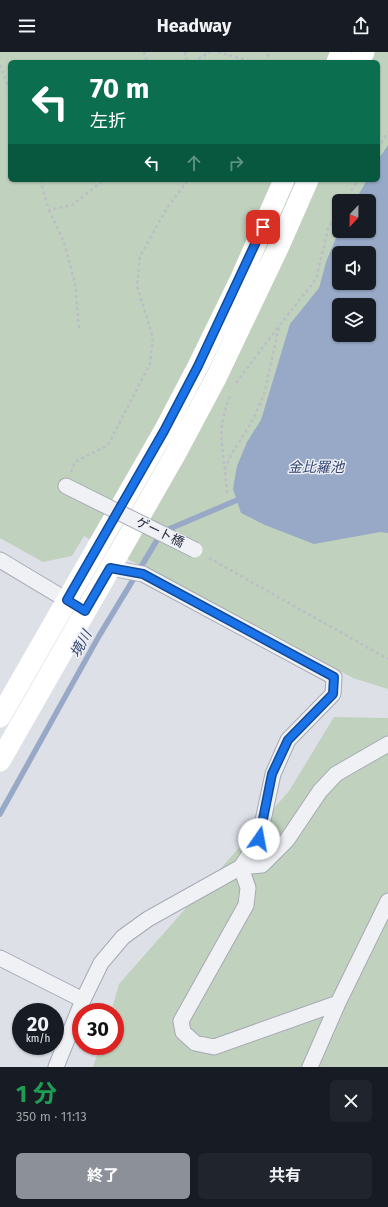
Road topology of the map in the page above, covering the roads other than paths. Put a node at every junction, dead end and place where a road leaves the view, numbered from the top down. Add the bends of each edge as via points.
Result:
1 (283, 182) edge
2 (307, 182) edge
3 (66, 486) road end
4 (195, 550) road end
5 (0, 560) edge
6 (110, 568) junction
7 (67, 600) junction
8 (85, 611) junction
9 (0, 717) edge
10 (388, 744) edge
11 (0, 761) edge
12 (241, 867) junction
13 (388, 901) edge
14 (0, 958) edge
15 (83, 1000) junction
16 (338, 1003) junction
17 (56, 1067) edge
18 (310, 1067) edge

1 - 7 street via 241,278 198,366 164,431
2 - 6 street via 216,378
3 - 4 street, ゲート橋, bridge
5 - 7 street
6 - 8 street
6 - 12 street via 143,574 334,677 333,694 288,740 272,774 259,839
7 - 8 street
7 - 9 street
8 - 11 street
10 - 12 street via 336,774 320,791 287,840 262,865
12 - 15 street via 148,919 123,937 101,963
12 - 16 street via 248,888 246,905 181,1021 183,1032 195,1043 214,1047
13 - 16 street
14 - 15 street
15 - 17 street
16 - 18 street

